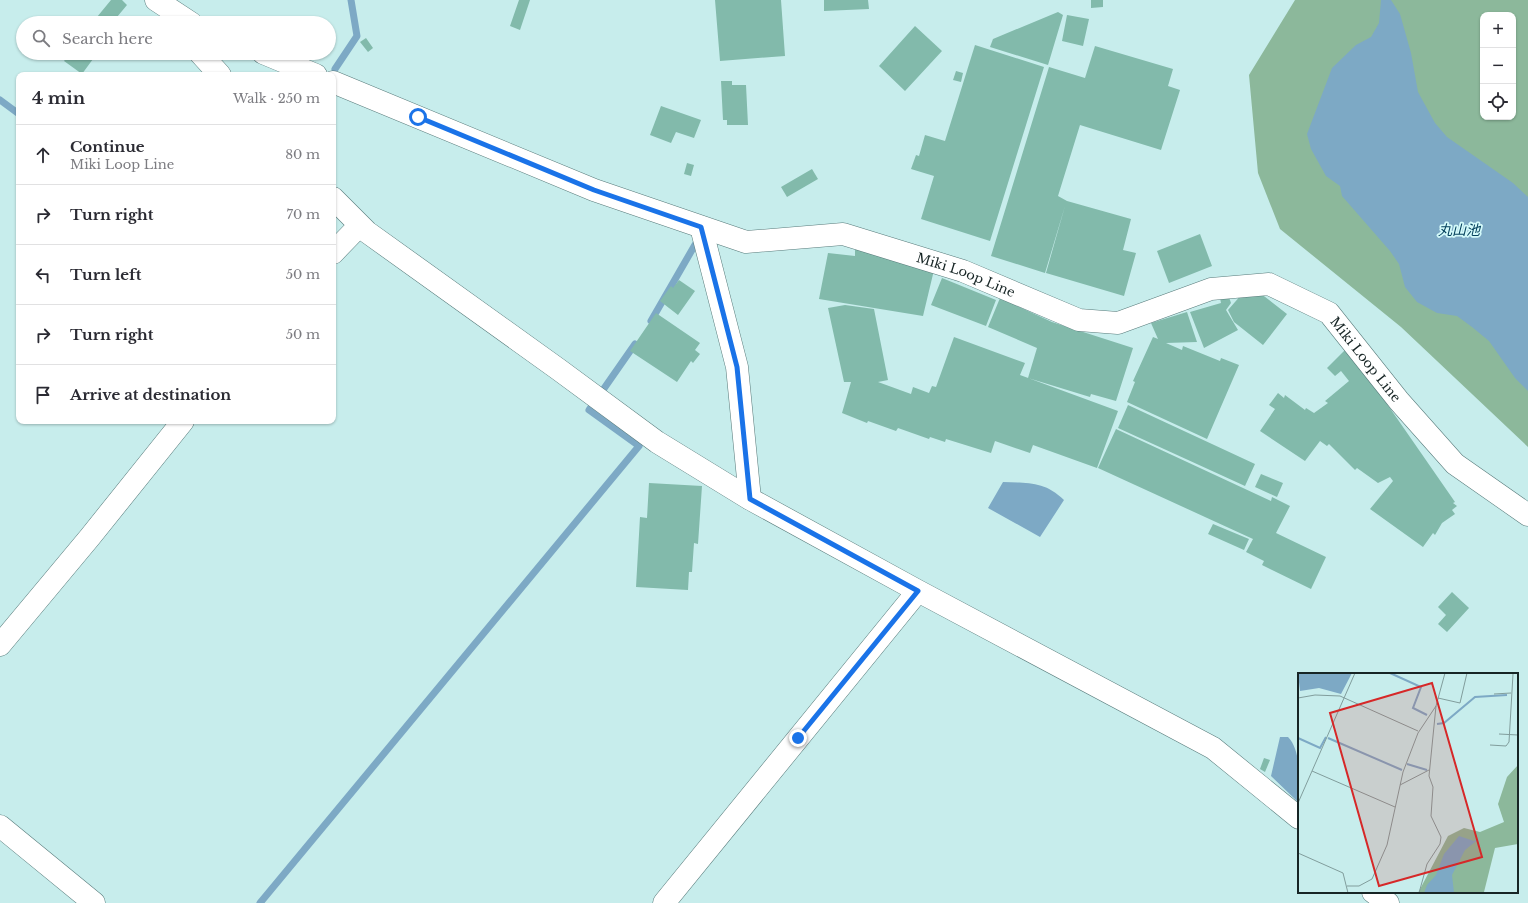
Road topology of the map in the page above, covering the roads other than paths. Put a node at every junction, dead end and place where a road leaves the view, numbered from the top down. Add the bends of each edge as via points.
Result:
1 (156, 0) edge
2 (180, 16) edge
3 (206, 60) edge
4 (280, 60) edge
5 (217, 72) edge
6 (309, 72) edge
7 (336, 83) edge
8 (336, 201) edge
9 (359, 226) junction
10 (701, 227) junction
11 (336, 250) edge
12 (181, 424) edge
13 (750, 499) junction
14 (1528, 515) edge
15 (918, 591) junction
16 (0, 645) edge
17 (1298, 817) edge
18 (0, 826) edge
19 (1374, 893) edge
20 (94, 903) edge
21 (664, 903) edge
22 (1388, 903) edge

1 - 2 street
3 - 5 street
4 - 6 street
7 - 10 street, Miki Loop Line via 594,190
8 - 9 street
9 - 11 street
9 - 13 street via 657,442
10 - 13 street via 737,367
10 - 14 street, Miki Loop Line via 746,242 843,234 964,271 1079,320 1118,323 1211,289 1269,284 1328,313 1455,464
12 - 16 street
13 - 15 street
15 - 17 street via 1213,748
15 - 21 street
18 - 20 street
19 - 22 street

